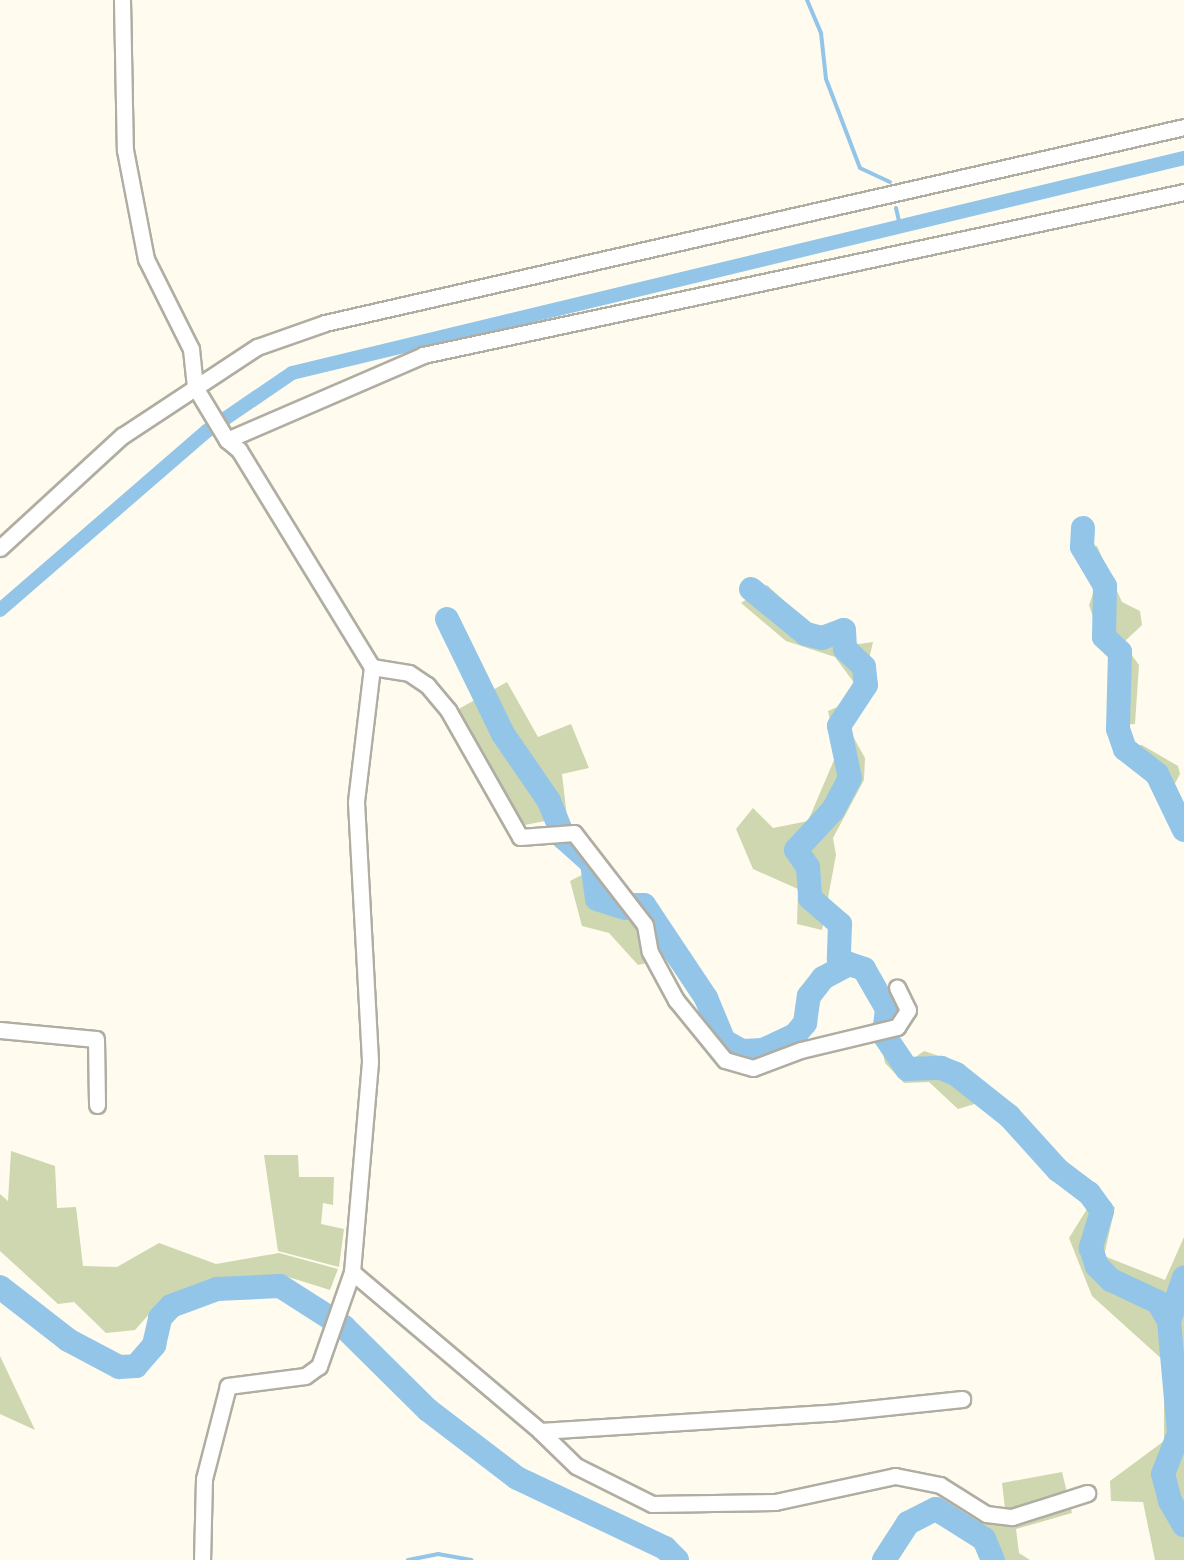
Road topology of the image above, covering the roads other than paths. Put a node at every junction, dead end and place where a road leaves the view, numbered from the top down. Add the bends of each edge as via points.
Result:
1 (122, 0) edge
2 (1184, 127) edge
3 (1184, 192) edge
4 (198, 392) junction
5 (227, 440) junction
6 (0, 548) edge
7 (372, 667) junction
8 (897, 987) dead end
9 (0, 1030) edge
10 (97, 1105) dead end
11 (351, 1273) junction
12 (962, 1399) dead end
13 (540, 1431) junction
14 (1087, 1493) dead end
15 (202, 1560) edge

1 - 4 street via 125,150 134,204 146,259 191,350
2 - 4 street via 325,323 257,347
3 - 5 street via 423,355
4 - 5 street
4 - 6 street via 122,436
5 - 7 street via 239,450
7 - 8 street via 409,673 427,685 447,710 512,830 520,837 561,831 605,869 645,925 664,980 725,1060 753,1068 801,1050 894,1028 905,1020 908,1010
7 - 11 street via 356,802 370,1062
9 - 10 street via 96,1039
11 - 13 street
11 - 15 street via 319,1366 305,1376 228,1386 204,1479
12 - 13 street via 829,1413
13 - 14 street via 576,1466 652,1504 775,1502 895,1476 940,1485 986,1514 1012,1518

